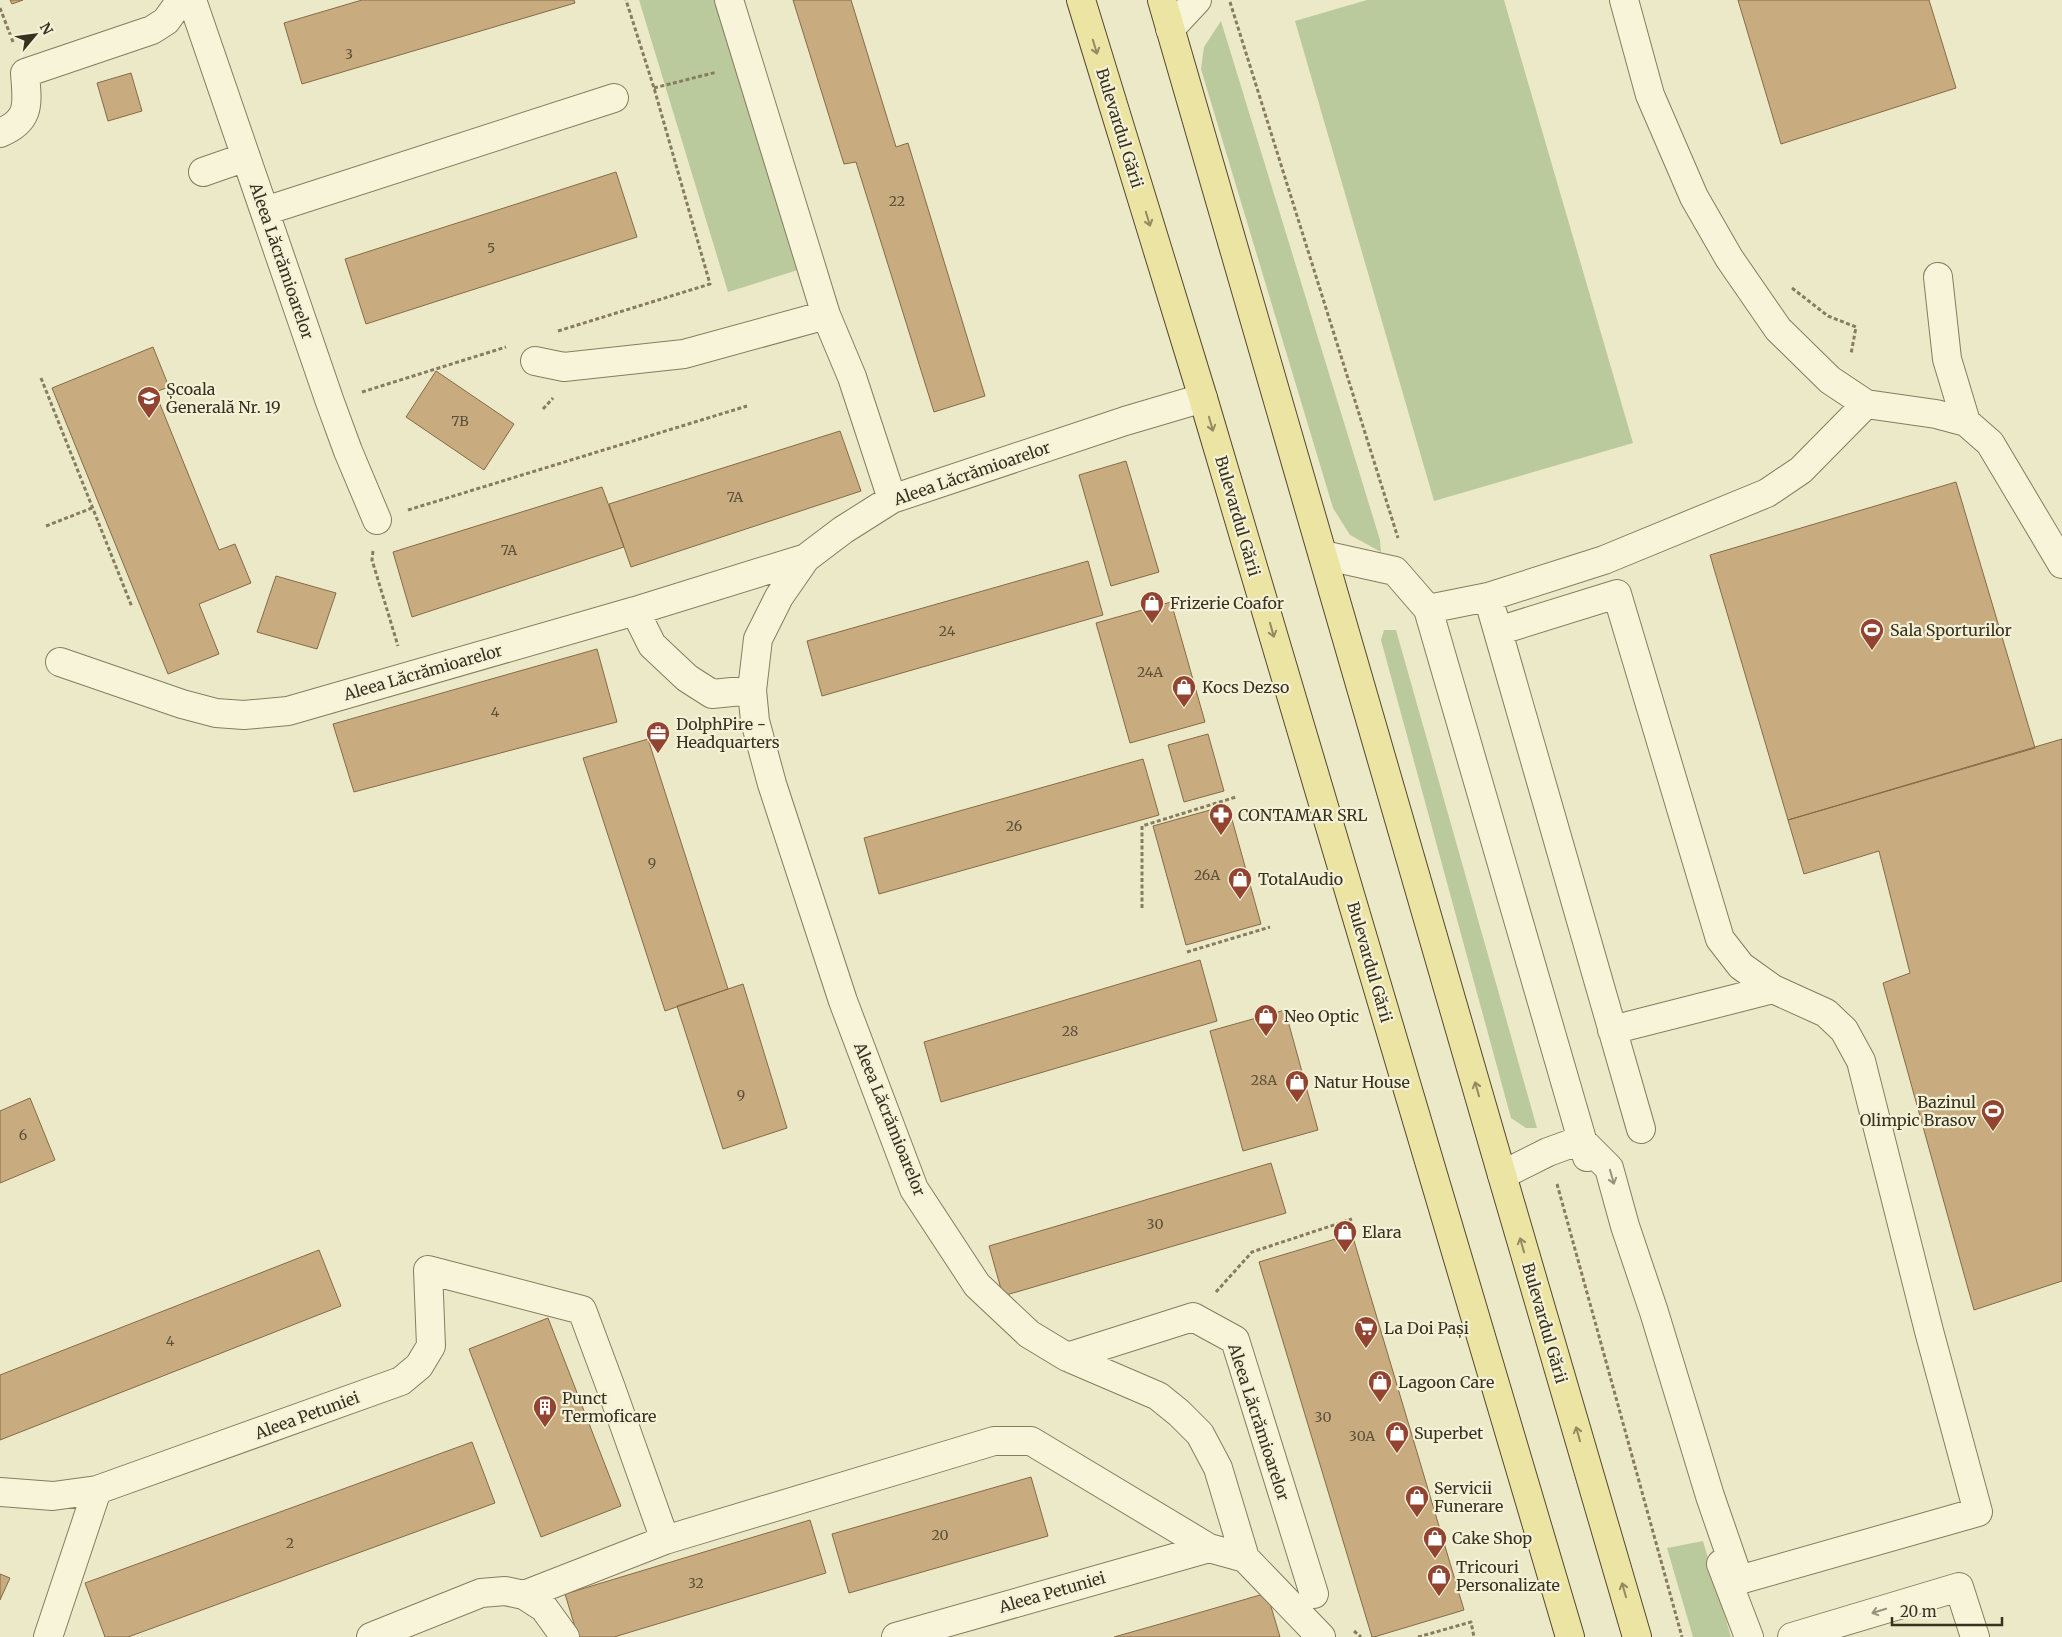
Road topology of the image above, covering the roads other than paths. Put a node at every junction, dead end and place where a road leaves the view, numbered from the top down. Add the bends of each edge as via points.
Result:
1 (181, 0) edge
2 (192, 0) edge
3 (729, 0) edge
4 (1081, 0) edge
5 (1162, 0) edge
6 (1197, 0) edge
7 (1624, 0) edge
8 (1170, 29) junction
9 (614, 98) dead end
10 (0, 133) edge
11 (246, 156) junction
12 (203, 172) dead end
13 (265, 211) junction
14 (1938, 277) dead end
15 (826, 315) junction
16 (535, 361) dead end
17 (1203, 398) junction
18 (1866, 404) junction
19 (1966, 422) junction
20 (892, 498) junction
21 (377, 520) road end
22 (1323, 555) junction
23 (806, 558) junction
24 (2062, 564) edge
25 (1488, 597) junction
26 (1428, 609) junction
27 (635, 611) junction
28 (1498, 631) junction
29 (60, 662) dead end
30 (752, 690) junction
31 (1773, 988) junction
32 (1612, 1030) junction
33 (1641, 1129) dead end
34 (1582, 1140) junction
35 (1502, 1175) junction
36 (1067, 1358) junction
37 (97, 1490) junction
38 (0, 1492) edge
39 (665, 1540) junction
40 (1209, 1548) junction
41 (1245, 1558) junction
42 (1314, 1594) dead end
43 (524, 1595) junction
44 (48, 1637) edge
45 (371, 1637) edge
46 (565, 1637) edge
47 (896, 1637) edge
48 (1321, 1637) edge
49 (1570, 1637) edge
50 (1637, 1637) edge
51 (1749, 1637) edge
52 (1792, 1637) edge
53 (1976, 1637) edge

1 - 10 street via 166,21 152,30 24,72 27,106 20,122
2 - 11 street, Aleea Lăcrămioarelor
3 - 15 street
4 -> 17 main road, Bulevardul Gării
5 - 8 main road, Bulevardul Gării
6 - 8 street
7 - 18 street via 1650,95 1694,197 1729,258 1778,329 1830,380
8 - 22 main road, Bulevardul Gării
9 - 13 street
11 - 12 street
11 - 13 street, Aleea Lăcrămioarelor
13 - 21 street, Aleea Lăcrămioarelor via 348,451
14 - 19 street via 1948,359
15 - 16 street via 684,354 564,367
15 - 20 street via 852,377
17 - 20 street, Aleea Lăcrămioarelor
17 -> 49 main road, Bulevardul Gării
18 - 19 street via 1936,414
18 - 25 street via 1801,470 1767,494 1604,560
19 - 24 street via 1990,443
20 - 23 street, Aleea Lăcrămioarelor
22 - 26 street via 1395,571
35 -> 22 main road, Bulevardul Gării
23 - 27 street, Aleea Lăcrămioarelor
23 - 30 street, Aleea Lăcrămioarelor via 758,639
25 - 26 street
25 - 28 street
26 - 34 street
27 - 29 street, Aleea Lăcrămioarelor via 288,711 244,716 182,704
27 - 30 street via 652,645 686,678 712,694
28 - 31 street via 1617,594 1720,939 1741,966
28 - 32 street
30 - 36 street, Aleea Lăcrămioarelor via 755,721 775,793 843,1001 914,1189 977,1285 1029,1334
31 - 32 street
34 -> 31 street via 1609,1168 1739,1580 1978,1512 1861,1061 1844,1030 1826,1013
32 - 33 street
34 - 35 street via 1548,1152
34 - 51 street via 1730,1589
50 -> 35 main road, Bulevardul Gării
36 - 41 street, Aleea Lăcrămioarelor via 1158,1396 1200,1434 1218,1468
36 - 42 street, Aleea Lăcrămioarelor via 1193,1317 1235,1340
37 - 38 street, Aleea Petuniei via 52,1496
37 - 39 street, Aleea Petuniei via 401,1381 419,1366 431,1346 428,1270 582,1310
37 - 44 street
39 - 40 street via 994,1441 1031,1441
39 - 43 street
40 - 41 street
40 - 47 street, Aleea Petuniei
41 - 48 street
43 - 45 street via 505,1590 481,1593
43 - 46 street via 544,1608
53 -> 52 street via 1959,1587

